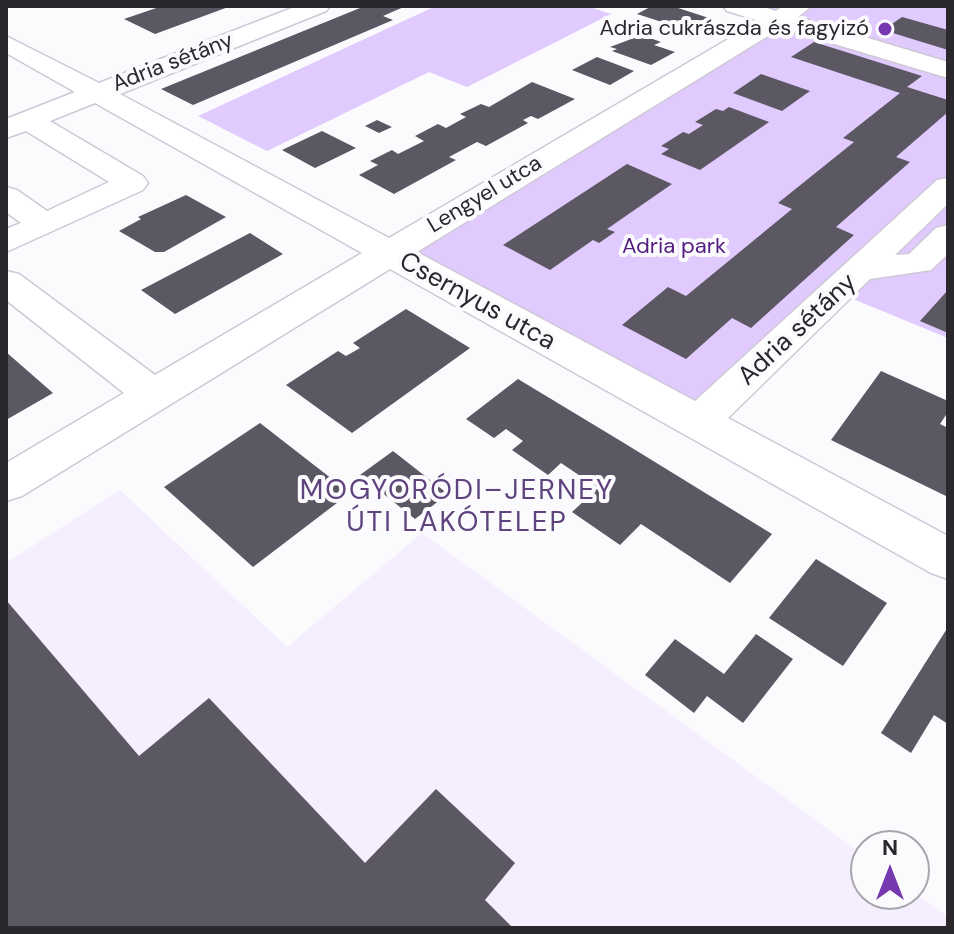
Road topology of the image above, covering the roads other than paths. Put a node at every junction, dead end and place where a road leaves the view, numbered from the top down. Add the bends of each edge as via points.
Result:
1 (318, 6) edge
2 (735, 6) edge
3 (789, 12) edge
4 (6, 43) edge
5 (948, 70) edge
6 (94, 94) junction
7 (17, 124) edge
8 (948, 187) edge
9 (6, 197) edge
10 (44, 224) junction
11 (948, 235) edge
12 (6, 242) edge
13 (388, 254) junction
14 (859, 270) junction
15 (6, 282) edge
16 (153, 395) junction
17 (697, 423) junction
18 (6, 484) edge
19 (948, 559) edge

1 - 6 street, Adria sétány
2 - 3 street
3 - 5 street
3 - 13 street, Lengyel utca
4 - 6 street, Csernyus utca
6 - 7 street, Adria sétány
6 - 13 street, Csernyus utca
7 - 10 street, Adria sétány via 132,183
8 - 14 street
9 - 10 street
10 - 12 street, Adria sétány
11 - 14 street, Adria sétány via 919,263
13 - 16 street, Lengyel utca
13 - 17 street, Csernyus utca
14 - 17 street, Adria sétány
15 - 16 street
16 - 18 street, Lengyel utca
17 - 19 street, Csernyus utca

